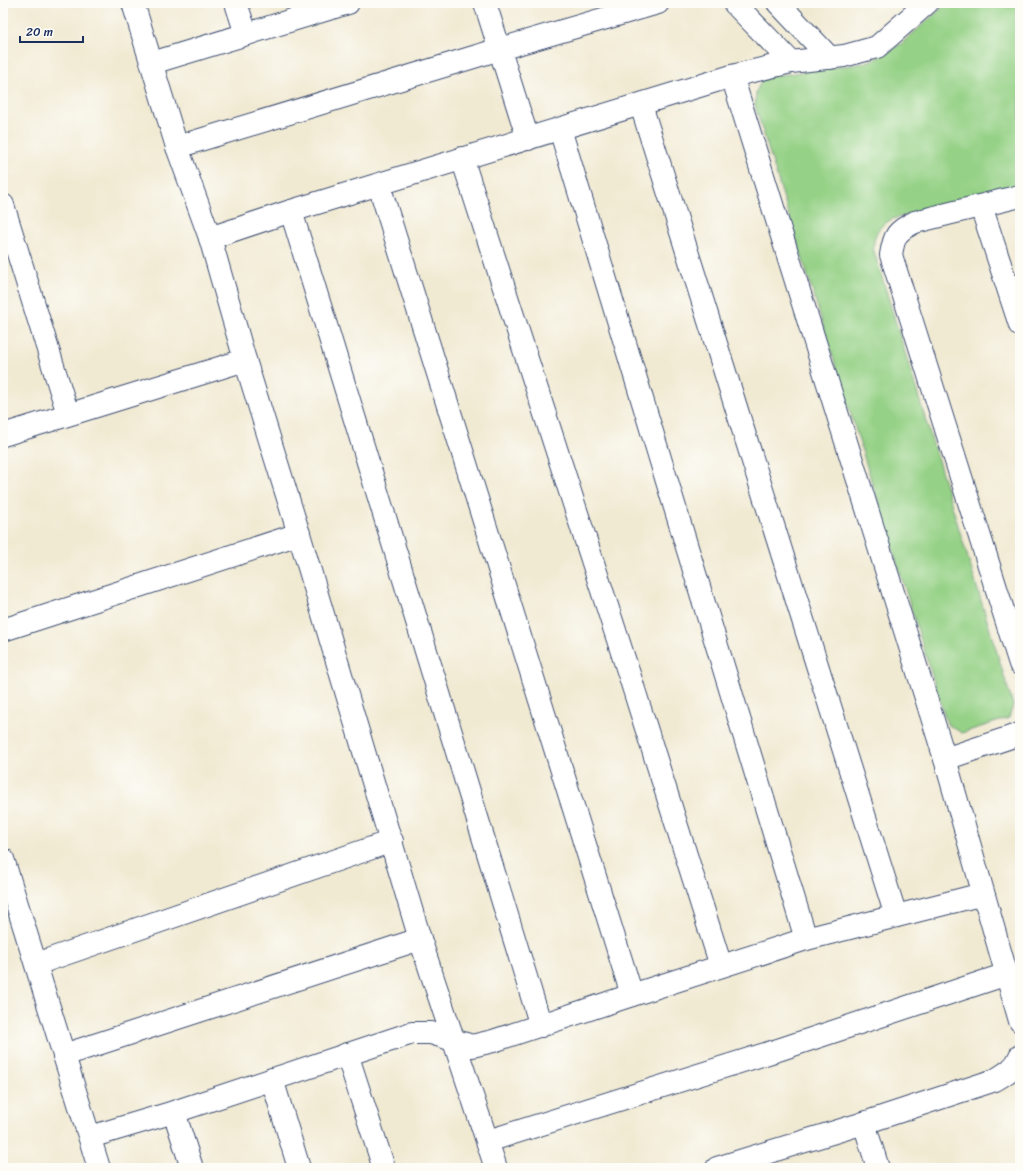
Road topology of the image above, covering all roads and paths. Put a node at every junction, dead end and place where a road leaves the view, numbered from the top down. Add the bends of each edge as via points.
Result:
1 (133, 3) edge
2 (236, 3) edge
3 (485, 3) edge
4 (658, 3) edge
5 (734, 3) edge
6 (778, 3) edge
7 (341, 4) edge
8 (913, 7) edge
9 (246, 34) junction
10 (500, 49) junction
11 (830, 58) junction
12 (791, 62) junction
13 (152, 63) junction
14 (732, 76) junction
15 (641, 105) junction
16 (560, 129) junction
17 (528, 139) junction
18 (177, 147) junction
19 (462, 158) junction
20 (379, 185) junction
21 (1020, 196) edge
22 (3, 205) edge
23 (982, 206) junction
24 (290, 211) junction
25 (210, 238) junction
26 (1020, 326) edge
27 (245, 360) junction
28 (68, 414) junction
29 (3, 435) edge
30 (299, 534) junction
31 (3, 630) edge
32 (1020, 664) edge
33 (1020, 734) edge
34 (946, 759) junction
35 (392, 841) junction
36 (3, 859) edge
37 (983, 894) junction
38 (896, 916) junction
39 (420, 939) junction
40 (806, 939) junction
41 (36, 964) junction
42 (721, 966) junction
43 (1007, 974) junction
44 (632, 995) junction
45 (1020, 1021) edge
46 (541, 1026) junction
47 (453, 1040) junction
48 (347, 1054) junction
49 (64, 1055) junction
50 (1020, 1056) edge
51 (272, 1079) junction
52 (174, 1112) junction
53 (864, 1123) junction
54 (90, 1137) junction
55 (488, 1141) junction
56 (779, 1159) edge
57 (99, 1168) edge
58 (192, 1168) edge
59 (299, 1168) edge
60 (384, 1168) edge
61 (496, 1168) edge
62 (717, 1168) edge
63 (878, 1168) edge

1 - 13 street
2 - 9 street
3 - 10 street
4 - 10 street
5 - 12 street
6 - 11 street
7 - 9 street
8 - 11 street via 877,47
9 - 13 street
10 - 17 street
10 - 18 street
11 - 12 street
12 - 14 street
13 - 18 street
14 - 15 street
14 - 34 street
15 - 16 street
15 - 38 street
16 - 17 street
16 - 40 street
17 - 19 street
18 - 25 street
19 - 20 street
19 - 42 street
20 - 24 street
20 - 44 street
21 - 23 street
22 - 28 street
23 - 26 street
23 - 32 street via 915,222 902,228 893,241 892,255
24 - 25 street
24 - 46 street
25 - 27 street
27 - 28 street
27 - 30 street
28 - 29 street
30 - 31 street
30 - 35 street
33 - 34 street
34 - 37 street
35 - 39 street
35 - 41 street
36 - 41 street
37 - 38 street
37 - 43 street
38 - 40 street
39 - 47 street
39 - 49 street
40 - 42 street
41 - 49 street
42 - 44 street
43 - 45 street
43 - 55 street via 781,1049
44 - 46 street
46 - 47 street via 472,1046
47 - 48 street via 431,1033 412,1033
47 - 55 street
48 - 51 street
48 - 60 street
49 - 54 street
50 - 53 street via 1009,1072 995,1080
51 - 52 street
51 - 59 street
52 - 54 street
52 - 58 street
53 - 56 street
53 - 63 street
54 - 57 street
55 - 61 street
56 - 62 street

